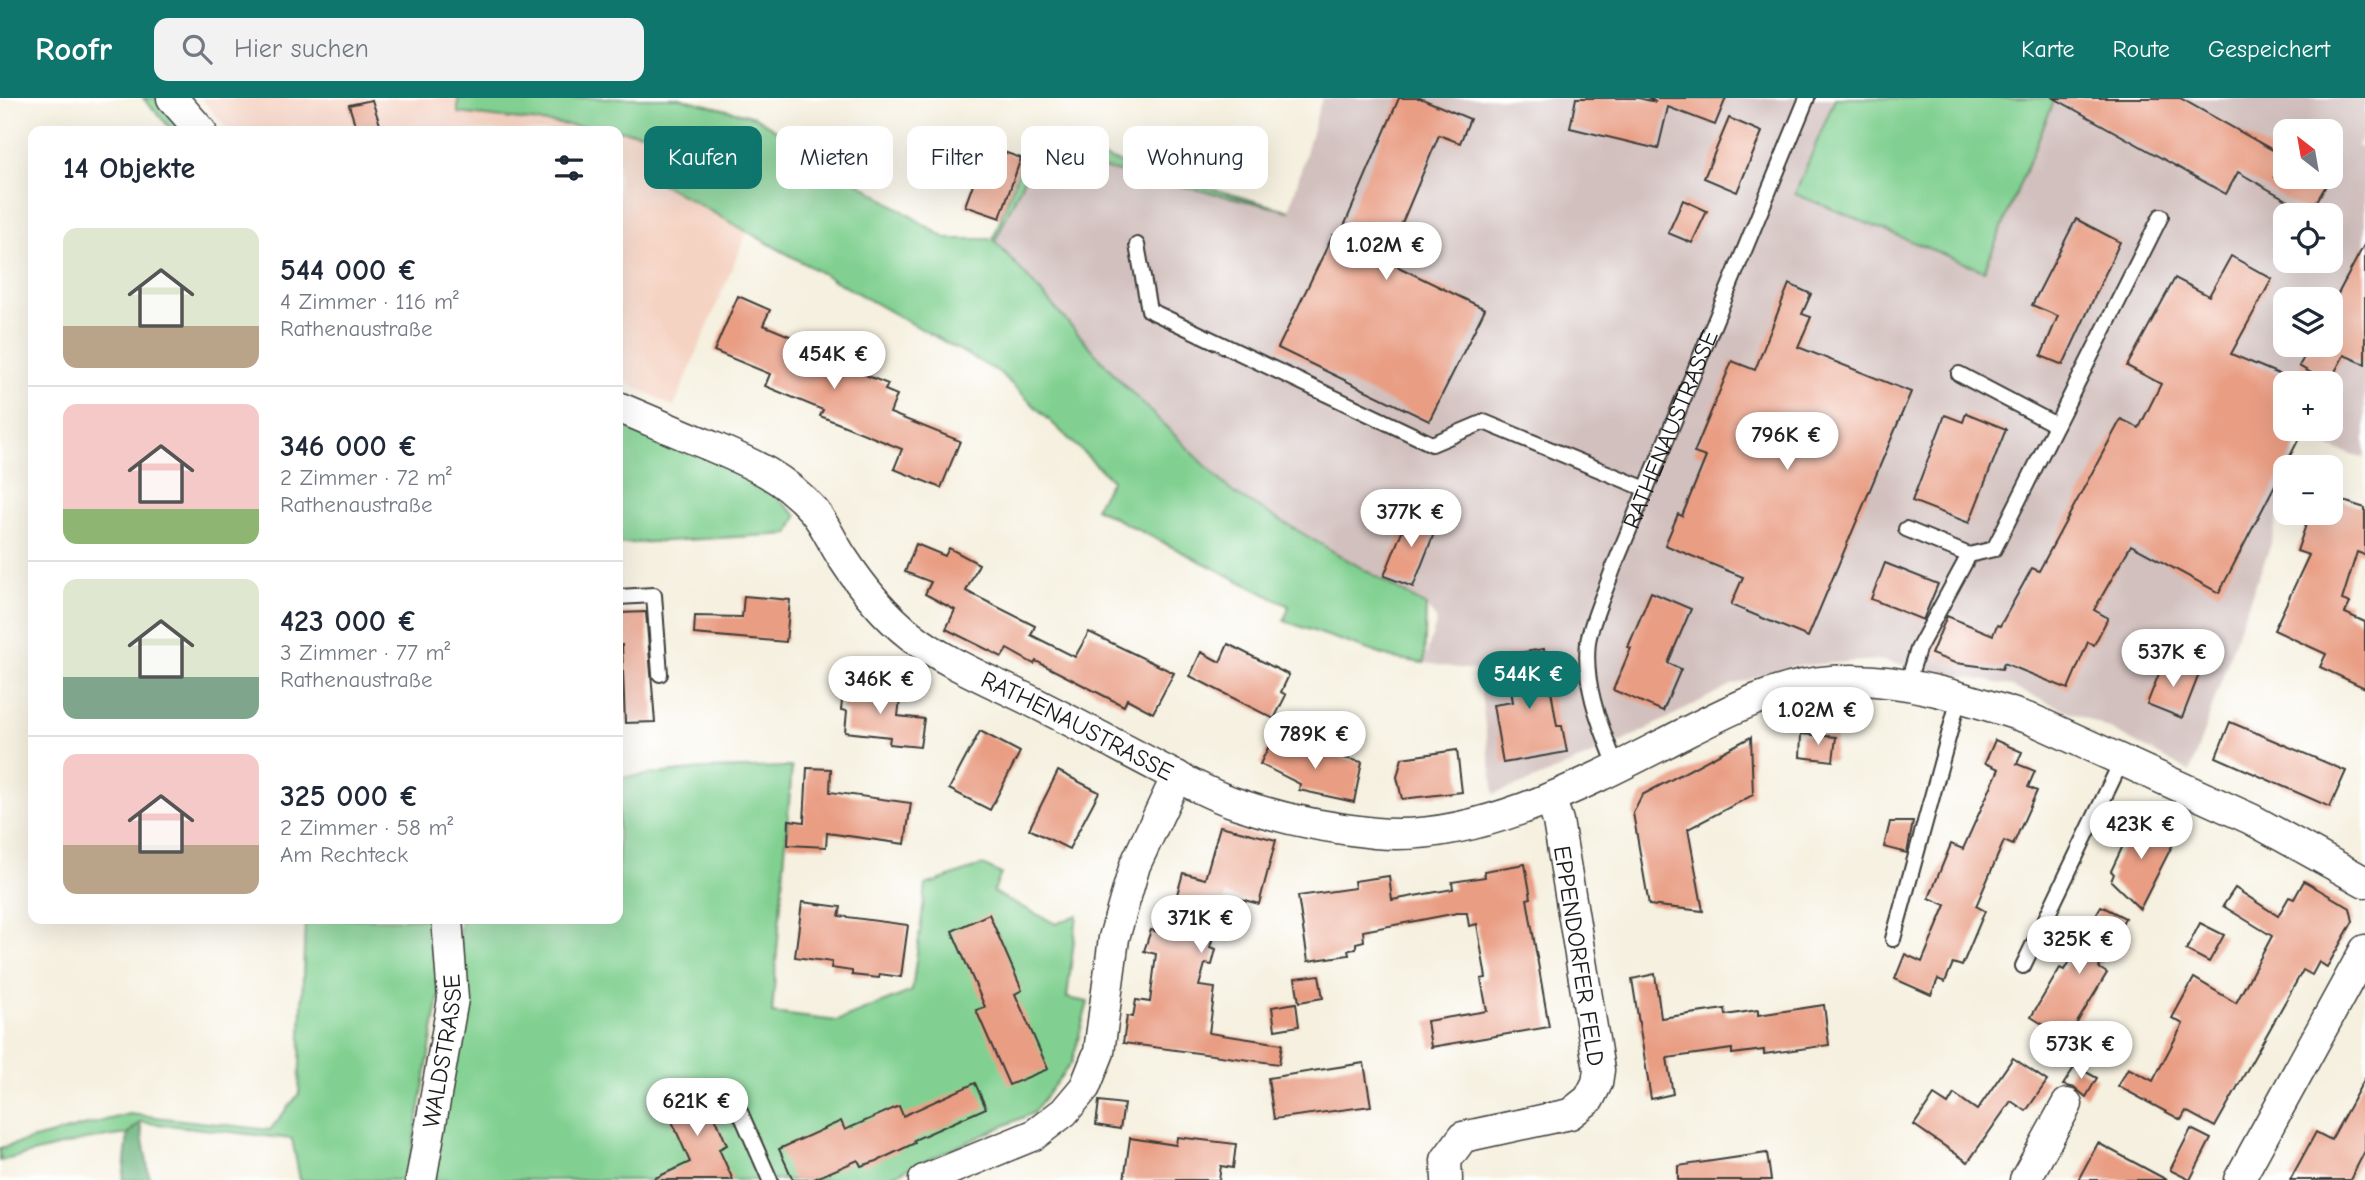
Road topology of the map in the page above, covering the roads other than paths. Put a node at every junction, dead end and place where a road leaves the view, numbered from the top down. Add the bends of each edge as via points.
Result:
1 (173, 98) edge
2 (1807, 98) edge
3 (197, 126) edge
4 (2161, 216) dead end
5 (1137, 245) dead end
6 (1959, 374) dead end
7 (623, 409) edge
8 (2056, 425) junction
9 (1646, 489) junction
10 (1906, 529) dead end
11 (1969, 555) junction
12 (623, 597) edge
13 (660, 674) dead end
14 (1907, 685) junction
15 (1959, 698) junction
16 (2122, 760) junction
17 (1617, 768) junction
18 (1177, 776) junction
19 (1550, 798) junction
20 (2365, 882) edge
21 (447, 924) edge
22 (1894, 939) dead end
23 (2365, 950) edge
24 (2023, 966) dead end
25 (730, 1088) dead end
26 (2067, 1104) dead end
27 (421, 1180) edge
28 (770, 1180) edge
29 (924, 1180) edge
30 (1447, 1180) edge
31 (2025, 1180) edge
32 (2239, 1180) edge

1 - 3 street
2 - 9 lane, RATHENAUSTRASSE
4 - 8 lane
5 - 9 lane via 1149,310 1432,444 1484,422
6 - 8 lane
7 - 18 street, RATHENAUSTRASSE via 768,471 794,490 817,514 867,591 914,639
8 - 11 lane via 1994,549
9 - 17 lane, RATHENAUSTRASSE via 1588,640 1594,711
10 - 11 lane
11 - 14 lane via 1918,649
12 - 13 lane via 654,595
14 - 15 street, RATHENAUSTRASSE
14 - 17 street, RATHENAUSTRASSE via 1829,681 1761,697
15 - 16 street, RATHENAUSTRASSE via 2034,720
15 - 22 lane
16 - 20 street, RATHENAUSTRASSE via 2251,819
16 - 24 lane
17 - 19 street, RATHENAUSTRASSE
18 - 19 street, RATHENAUSTRASSE via 1233,802 1298,822 1380,833 1432,831 1481,821
18 - 29 street via 1135,865 1114,938 1099,1052 1085,1087 1064,1112 1034,1135
19 - 30 street, EPPENDORFER FELD via 1580,953 1599,1070 1597,1083 1589,1099 1570,1114 1463,1137 1446,1160
21 - 27 street, WALDSTRASSE via 453,999
23 - 32 street
25 - 28 lane
26 - 31 street

